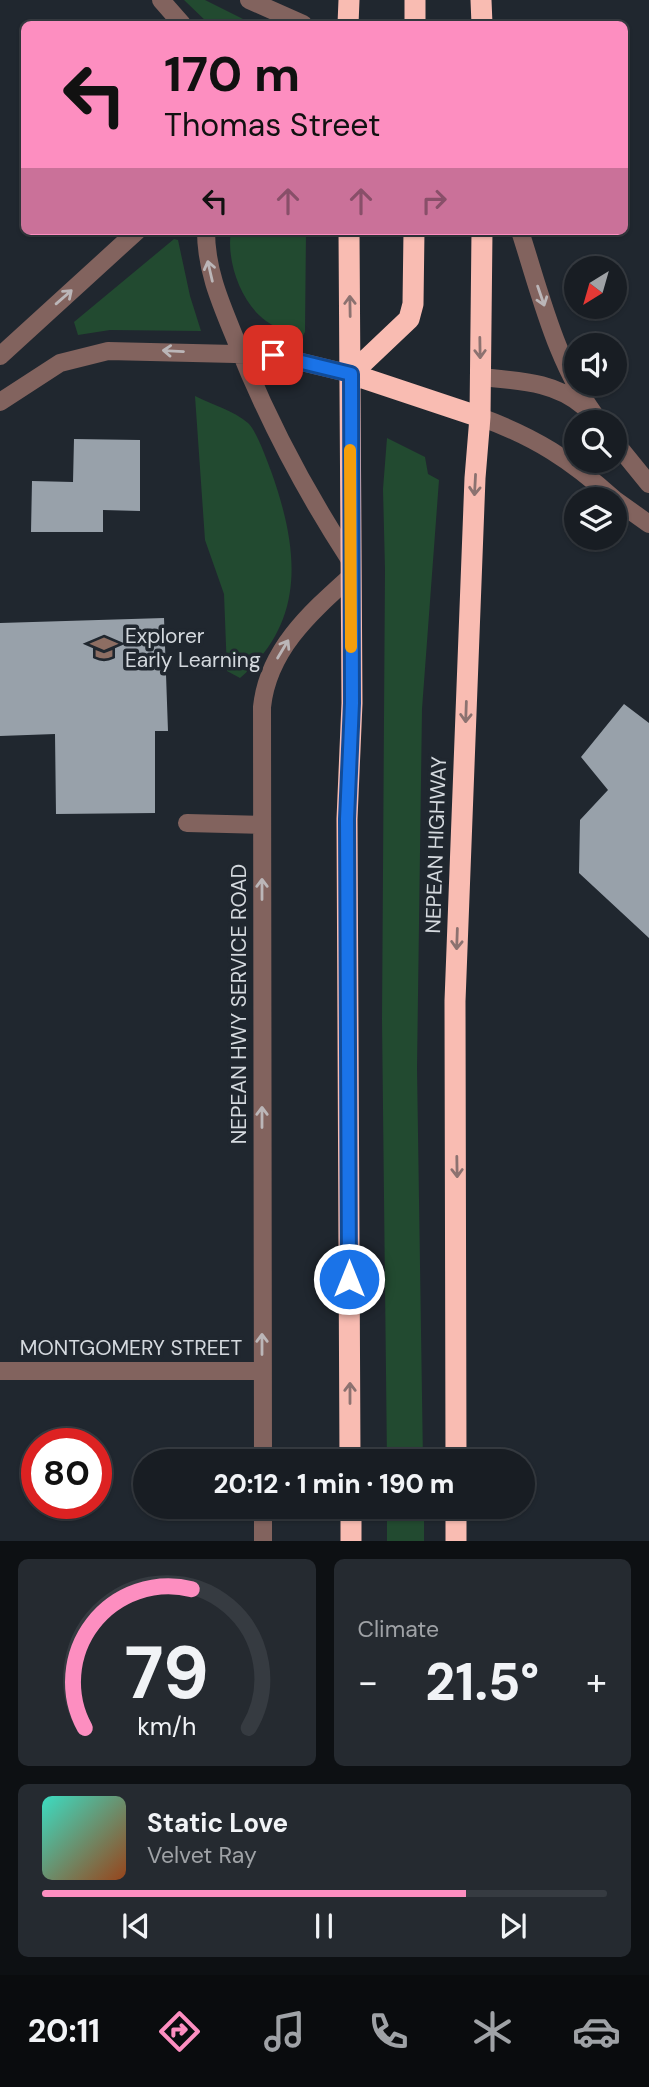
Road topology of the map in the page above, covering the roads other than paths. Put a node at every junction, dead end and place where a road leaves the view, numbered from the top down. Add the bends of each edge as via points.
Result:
1 (161, 0) edge
2 (249, 0) edge
3 (349, 0) edge
4 (415, 0) edge
5 (481, 0) edge
6 (179, 21) edge
7 (296, 21) edge
8 (348, 21) edge
9 (415, 21) edge
10 (482, 21) edge
11 (133, 235) edge
12 (206, 235) edge
13 (349, 235) edge
14 (414, 235) edge
15 (482, 235) edge
16 (521, 235) edge
17 (241, 354) junction
18 (0, 356) edge
19 (351, 374) junction
20 (481, 377) junction
21 (0, 402) edge
22 (586, 410) edge
23 (590, 410) edge
24 (480, 416) junction
25 (627, 457) edge
26 (649, 484) edge
27 (600, 487) edge
28 (627, 508) edge
29 (649, 524) edge
30 (350, 568) junction
31 (187, 823) dead end
32 (262, 825) junction
33 (0, 1371) edge
34 (262, 1371) junction
35 (262, 1449) edge
36 (351, 1449) edge
37 (456, 1449) edge
38 (263, 1519) edge
39 (351, 1519) edge
40 (456, 1519) edge
41 (263, 1541) edge
42 (351, 1541) edge
43 (456, 1541) edge

1 - 6 street
2 - 7 street
3 - 8 highway
4 - 9 highway
5 - 10 highway
18 -> 11 street
17 -> 12 street via 212,281
19 -> 13 highway
14 - 19 highway via 409,319
15 -> 20 highway, NEPEAN HIGHWAY
16 -> 23 street via 568,373
17 - 19 street via 289,358
17 -> 21 street via 94,352 50,368
17 - 30 street via 307,493
19 - 24 highway
19 - 30 highway
20 - 22 street via 549,386
20 - 24 highway, NEPEAN HIGHWAY
24 - 27 street via 560,454
24 -> 37 highway, NEPEAN HIGHWAY via 455,1001
25 - 26 street
28 - 29 street
32 -> 30 street, NEPEAN HWY SERVICE ROAD via 261,737 267,683 295,630
36 -> 30 highway
31 - 32 street
34 -> 32 street, NEPEAN HWY SERVICE ROAD
33 - 34 street, MONTGOMERY STREET
34 - 35 street, NEPEAN HWY SERVICE ROAD
38 - 41 street
39 - 42 highway
40 - 43 highway

